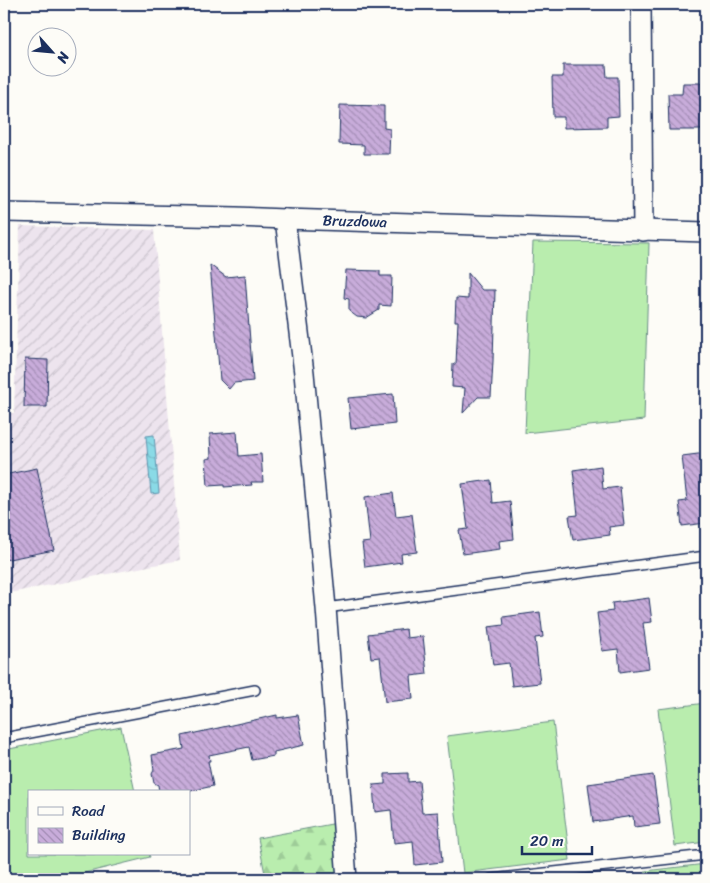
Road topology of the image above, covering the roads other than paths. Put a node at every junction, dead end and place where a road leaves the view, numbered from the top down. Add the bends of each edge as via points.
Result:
1 (641, 4) edge
2 (4, 212) edge
3 (285, 219) junction
4 (643, 230) junction
5 (706, 232) edge
6 (706, 556) edge
7 (326, 608) junction
8 (255, 690) dead end
9 (4, 738) edge
10 (706, 854) edge
11 (347, 879) edge
12 (491, 879) edge

1 - 4 street
2 - 3 street, Bruzdowa
3 - 4 street, Bruzdowa
3 - 7 street via 304,373
4 - 5 street, Bruzdowa
6 - 7 lane
7 - 11 street
8 - 9 lane
10 - 12 lane

